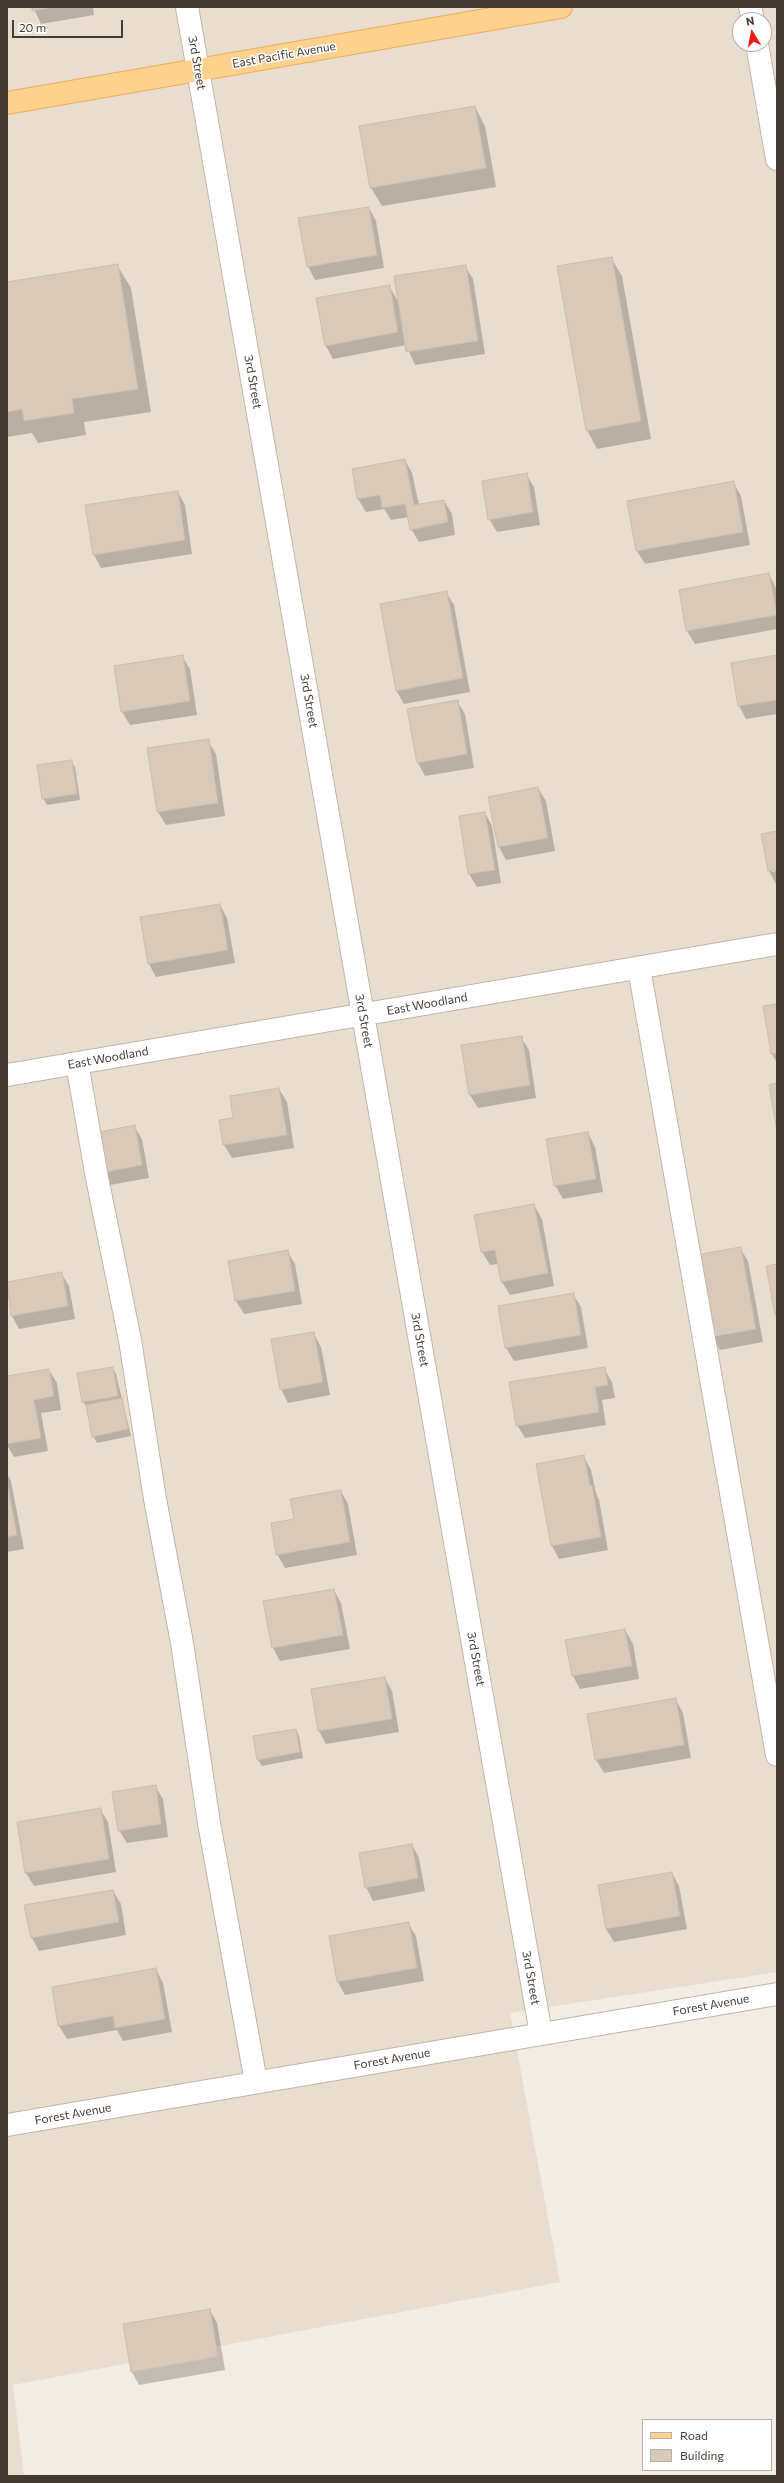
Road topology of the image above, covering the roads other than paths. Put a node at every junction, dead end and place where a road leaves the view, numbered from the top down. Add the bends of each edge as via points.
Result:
1 (188, 7) edge
2 (560, 7) edge
3 (758, 52) edge
4 (198, 70) junction
5 (7, 102) edge
6 (777, 158) edge
7 (777, 944) edge
8 (639, 968) junction
9 (363, 1015) junction
10 (77, 1063) junction
11 (7, 1075) edge
12 (777, 1755) edge
13 (777, 1994) edge
14 (541, 2034) junction
15 (256, 2082) junction
16 (7, 2125) edge

1 - 4 street, 3rd Street
2 - 4 main road, East Pacific Avenue
3 - 6 street
4 - 5 main road, East Pacific Avenue
4 - 9 street, 3rd Street
7 - 8 street, East Woodland
8 - 9 street, East Woodland
8 - 12 street
9 - 10 street, East Woodland
9 - 14 street, 3rd Street
10 - 11 street, East Woodland
10 - 15 street via 130,1340 155,1499 182,1643 209,1823
13 - 14 street, Forest Avenue
14 - 15 street, Forest Avenue
15 - 16 street, Forest Avenue

